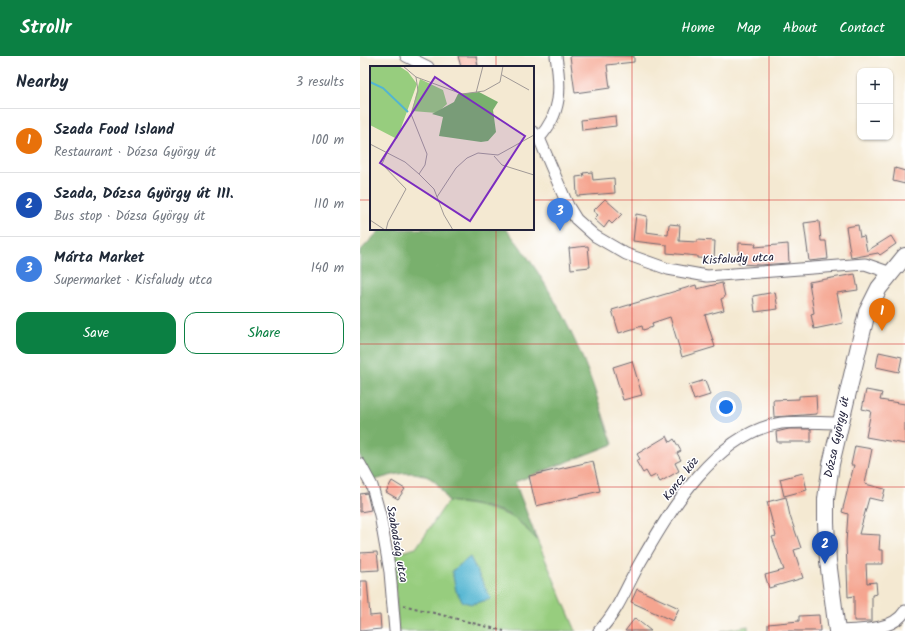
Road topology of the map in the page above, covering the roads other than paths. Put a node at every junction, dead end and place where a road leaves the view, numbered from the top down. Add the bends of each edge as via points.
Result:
1 (406, 56) edge
2 (556, 56) edge
3 (426, 66) edge
4 (536, 135) edge
5 (905, 256) edge
6 (891, 273) junction
7 (839, 423) junction
8 (360, 464) edge
9 (905, 611) edge
10 (395, 631) edge
11 (599, 631) edge
12 (837, 631) edge

1 - 3 street
2 - 4 street via 559,95 554,118
4 - 6 street, Kisfaludy utca via 576,219 595,236 626,254 668,269 707,276 866,264
5 - 6 main road, Dózsa György út
6 - 7 main road, Dózsa György út via 879,288 867,312
7 - 11 street, Koncz köz via 781,423 763,428 745,436 708,464 686,491 641,562 618,607
7 - 12 main road, Dózsa György út via 826,499 828,562
8 - 10 street, Szabadság utca via 372,486 380,515 390,572
9 - 12 street via 903,616 890,626

